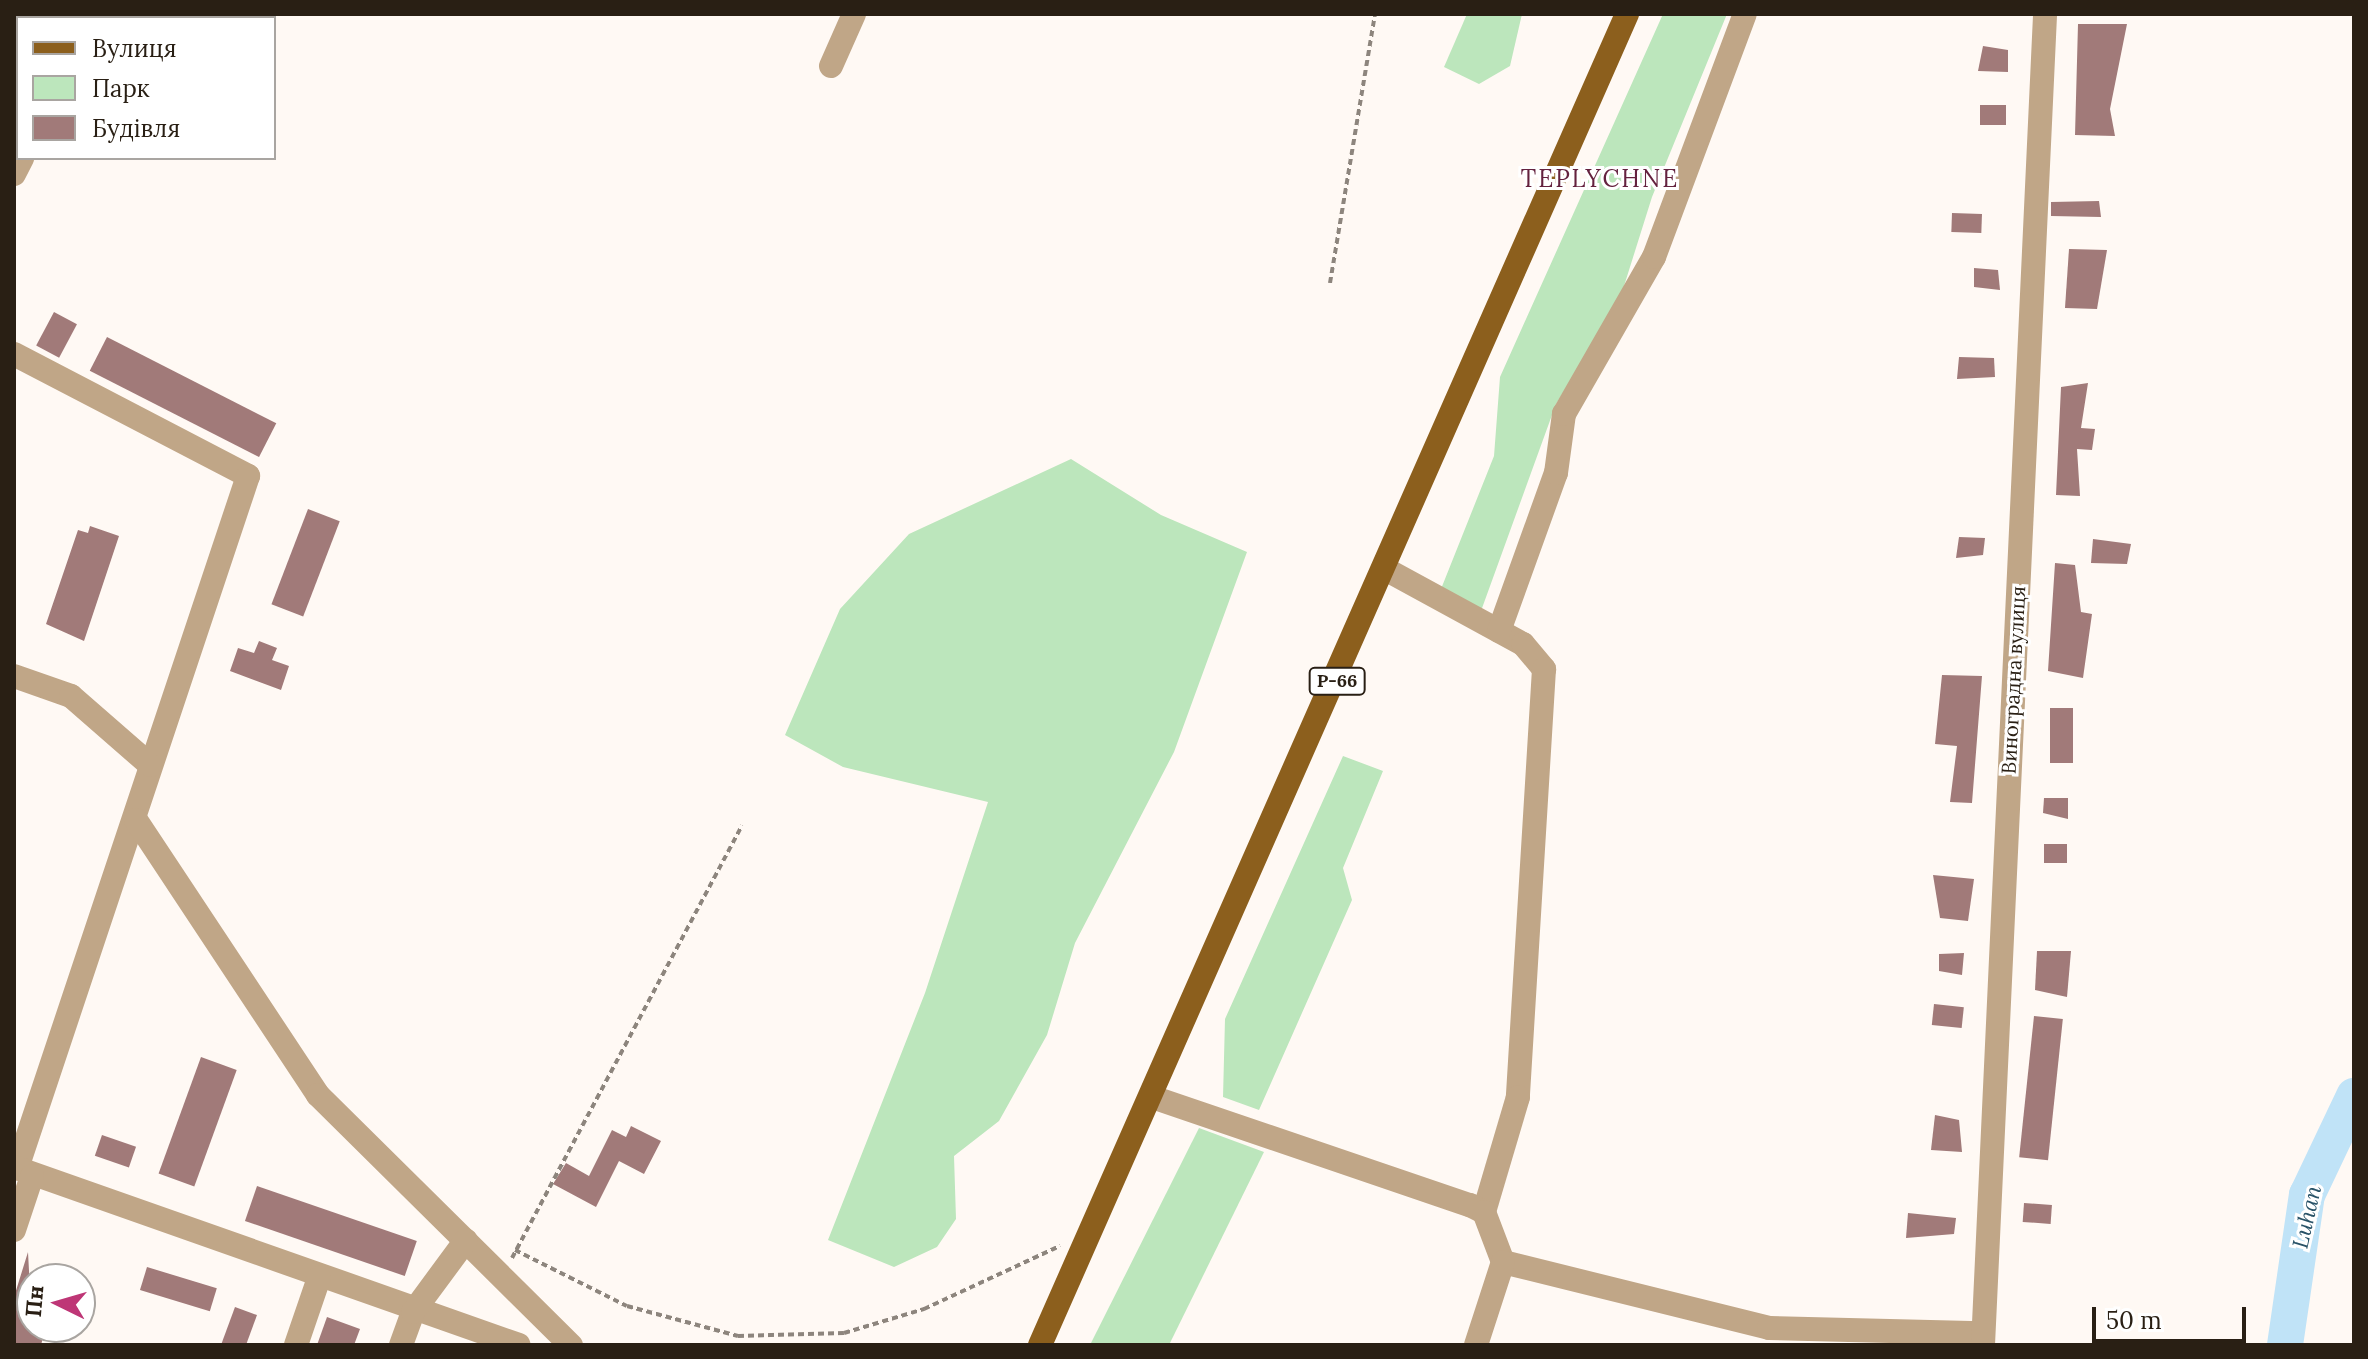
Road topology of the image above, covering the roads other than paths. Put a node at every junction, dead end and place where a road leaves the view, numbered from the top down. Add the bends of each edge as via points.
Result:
1 (854, 14) edge
2 (1627, 14) edge
3 (1745, 14) edge
4 (2045, 14) edge
5 (831, 66) dead end
6 (14, 354) edge
7 (1387, 570) junction
8 (1499, 631) junction
9 (14, 676) edge
10 (150, 765) junction
11 (136, 820) junction
12 (1152, 1097) junction
13 (21, 1170) edge
14 (1484, 1212) junction
15 (14, 1230) edge
16 (466, 1240) junction
17 (1503, 1262) junction
18 (319, 1278) junction
19 (413, 1312) junction
20 (1982, 1339) edge
21 (296, 1345) edge
22 (401, 1345) edge
23 (519, 1345) edge
24 (571, 1345) edge
25 (1040, 1345) edge
26 (1476, 1345) edge

1 - 5 street
2 - 7 main road, Р-66
3 - 8 street via 1654,257 1564,414 1556,473
4 - 20 street, Виноградна вулиця
6 - 10 street via 248,476
7 - 8 street
7 - 12 main road, Р-66
8 - 14 street via 1523,644 1544,669 1518,1097
9 - 10 street via 71,696
10 - 11 street
11 - 13 street
11 - 16 street via 318,1095
12 - 14 street
12 - 25 main road, Р-66
13 - 15 street
13 - 18 street
14 - 17 street
16 - 19 street
16 - 24 street
17 - 20 street via 1769,1328
17 - 26 street
18 - 19 street
18 - 21 street
19 - 22 street
19 - 23 street

